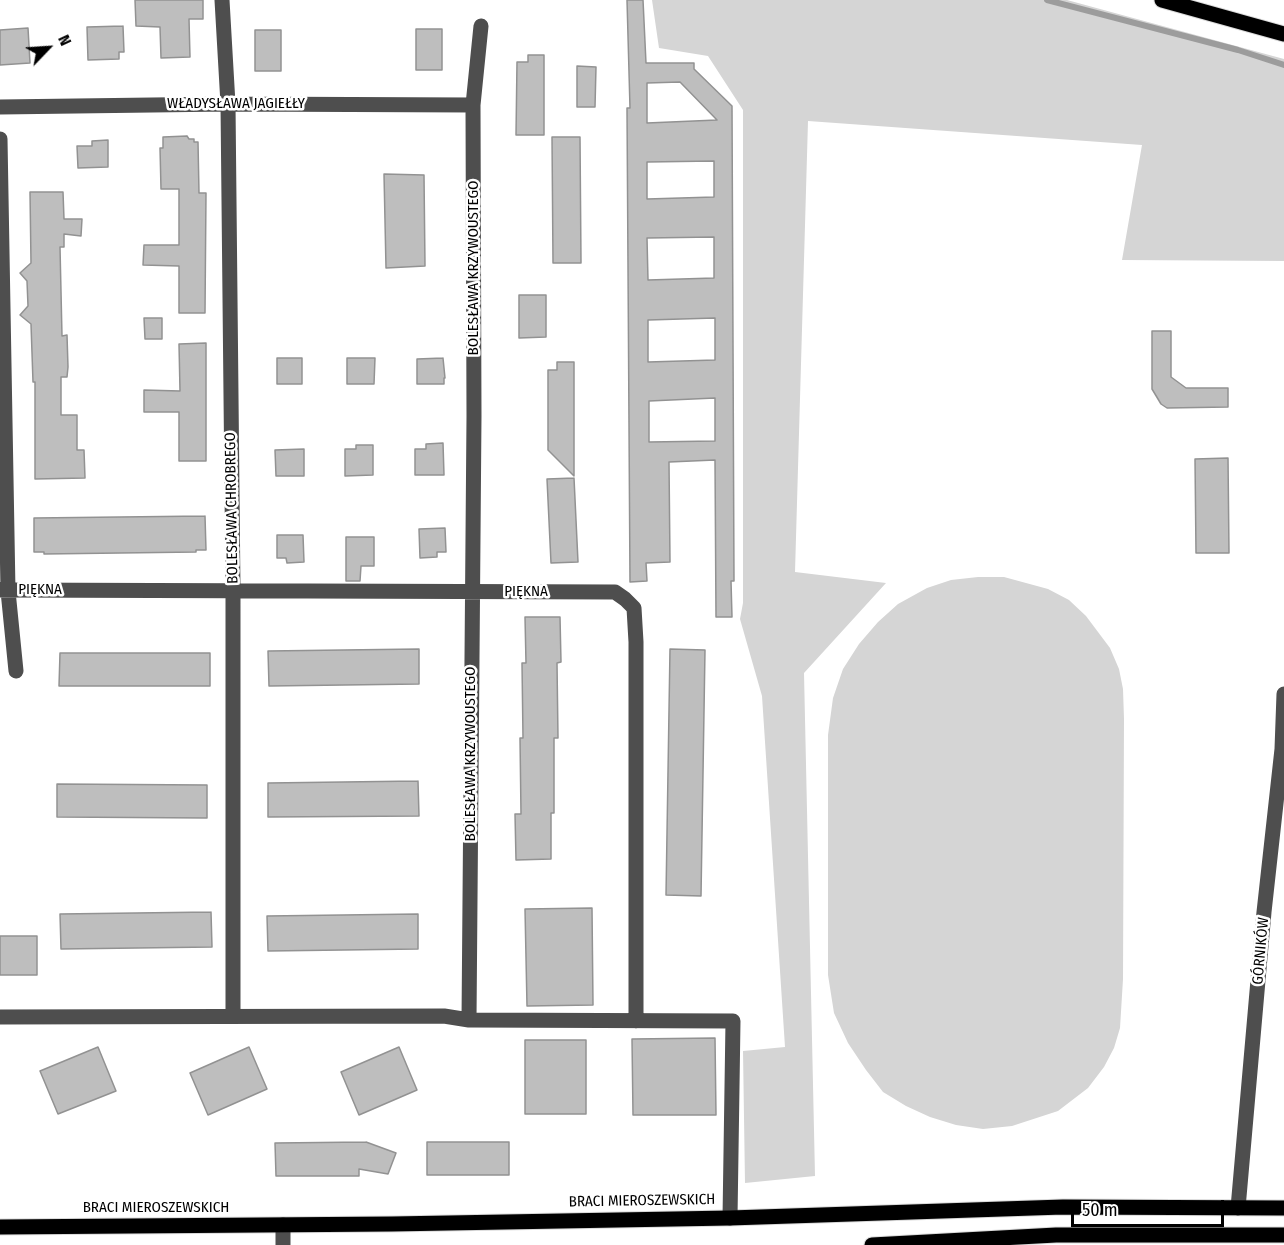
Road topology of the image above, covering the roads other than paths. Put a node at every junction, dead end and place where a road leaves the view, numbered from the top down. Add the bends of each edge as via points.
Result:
1 (222, 0) edge
2 (1162, 0) edge
3 (481, 26) dead end
4 (1284, 34) edge
5 (228, 104) junction
6 (473, 105) junction
7 (0, 107) edge
8 (0, 139) edge
9 (4, 590) edge
10 (233, 590) junction
11 (472, 592) junction
12 (16, 671) dead end
13 (1284, 694) edge
14 (233, 1016) junction
15 (0, 1017) edge
16 (469, 1020) junction
17 (636, 1021) junction
18 (1238, 1208) junction
19 (1284, 1208) edge
20 (730, 1218) junction
21 (283, 1225) junction
22 (0, 1227) edge
23 (1284, 1235) edge
24 (283, 1245) edge
25 (872, 1245) edge

1 - 5 street, BOLESŁAWA CHROBREGO
2 - 4 main road
3 - 6 street, BOLESŁAWA KRZYWOUSTEGO
5 - 6 street, WŁADYSŁAWA JAGIEŁŁY
5 - 7 street, WŁADYSŁAWA JAGIEŁŁY
5 - 10 street, BOLESŁAWA CHROBREGO
6 - 11 street, BOLESŁAWA KRZYWOUSTEGO
8 - 9 street
9 - 10 street, PIĘKNA
9 - 12 street
10 - 11 street, PIĘKNA
10 - 14 street, BOLESŁAWA CHROBREGO
11 - 16 street, BOLESŁAWA KRZYWOUSTEGO
11 - 17 street, PIĘKNA via 615,592 634,608
13 - 18 street, GÓRNIKÓW
14 - 15 street
14 - 16 street via 444,1016
16 - 17 street
17 - 20 street via 733,1020
18 - 19 main road, BRACI MIEROSZEWSKICH
18 - 20 main road, BRACI MIEROSZEWSKICH via 1063,1208
20 - 21 main road, BRACI MIEROSZEWSKICH
21 - 22 main road, BRACI MIEROSZEWSKICH
21 - 24 street
23 - 25 main road via 1056,1235

